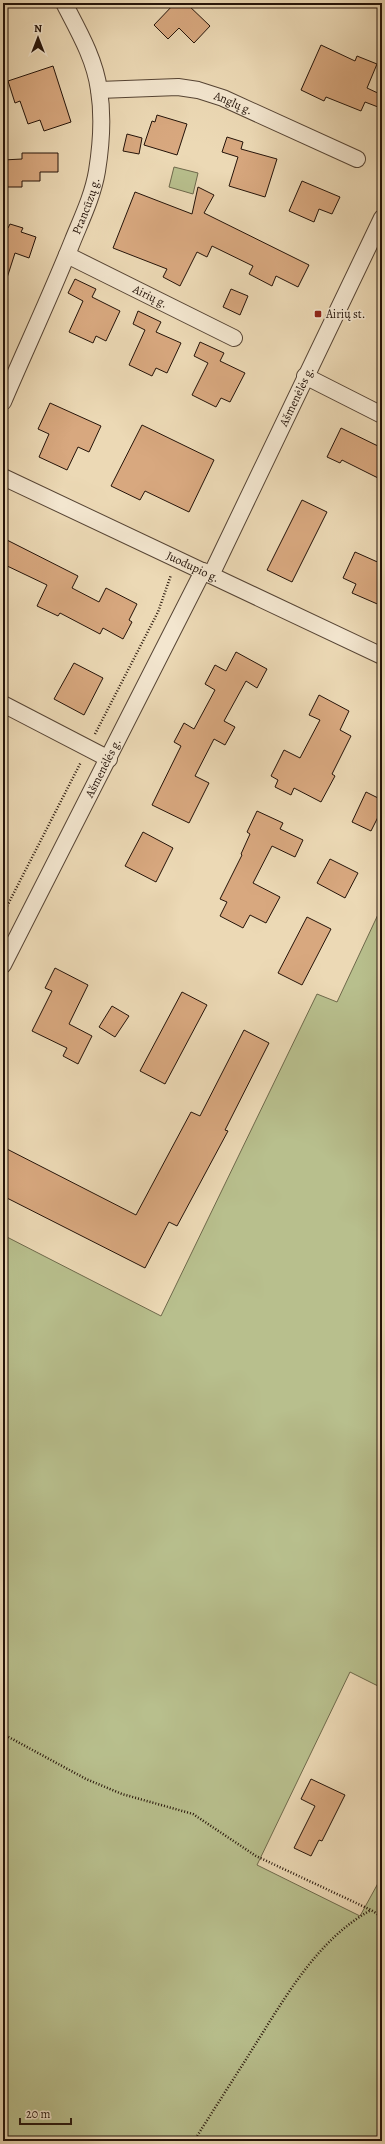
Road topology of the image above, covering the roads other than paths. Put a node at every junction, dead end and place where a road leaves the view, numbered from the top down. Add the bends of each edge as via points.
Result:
1 (64, 3) edge
2 (99, 90) junction
3 (357, 159) dead end
4 (382, 218) edge
5 (67, 255) junction
6 (234, 338) dead end
7 (305, 376) junction
8 (3, 402) edge
9 (382, 415) edge
10 (3, 477) edge
11 (207, 573) junction
12 (382, 656) edge
13 (3, 704) edge
14 (109, 759) junction
15 (3, 965) edge

1 - 2 street, Prancūzų g. via 87,50
2 - 3 street, Anglų g. via 178,87 198,90 223,98
2 - 5 street, Prancūzų g. via 100,150 97,172 92,194
4 - 7 street, Ašmenėlės g.
5 - 6 street, Airių g.
5 - 8 street, Prancūzų g.
7 - 9 street
7 - 11 street, Ašmenėlės g.
10 - 11 street, Juodupio g.
11 - 12 street, Juodupio g.
11 - 14 street, Ašmenėlės g.
13 - 14 street
14 - 15 street, Ašmenėlės g.

